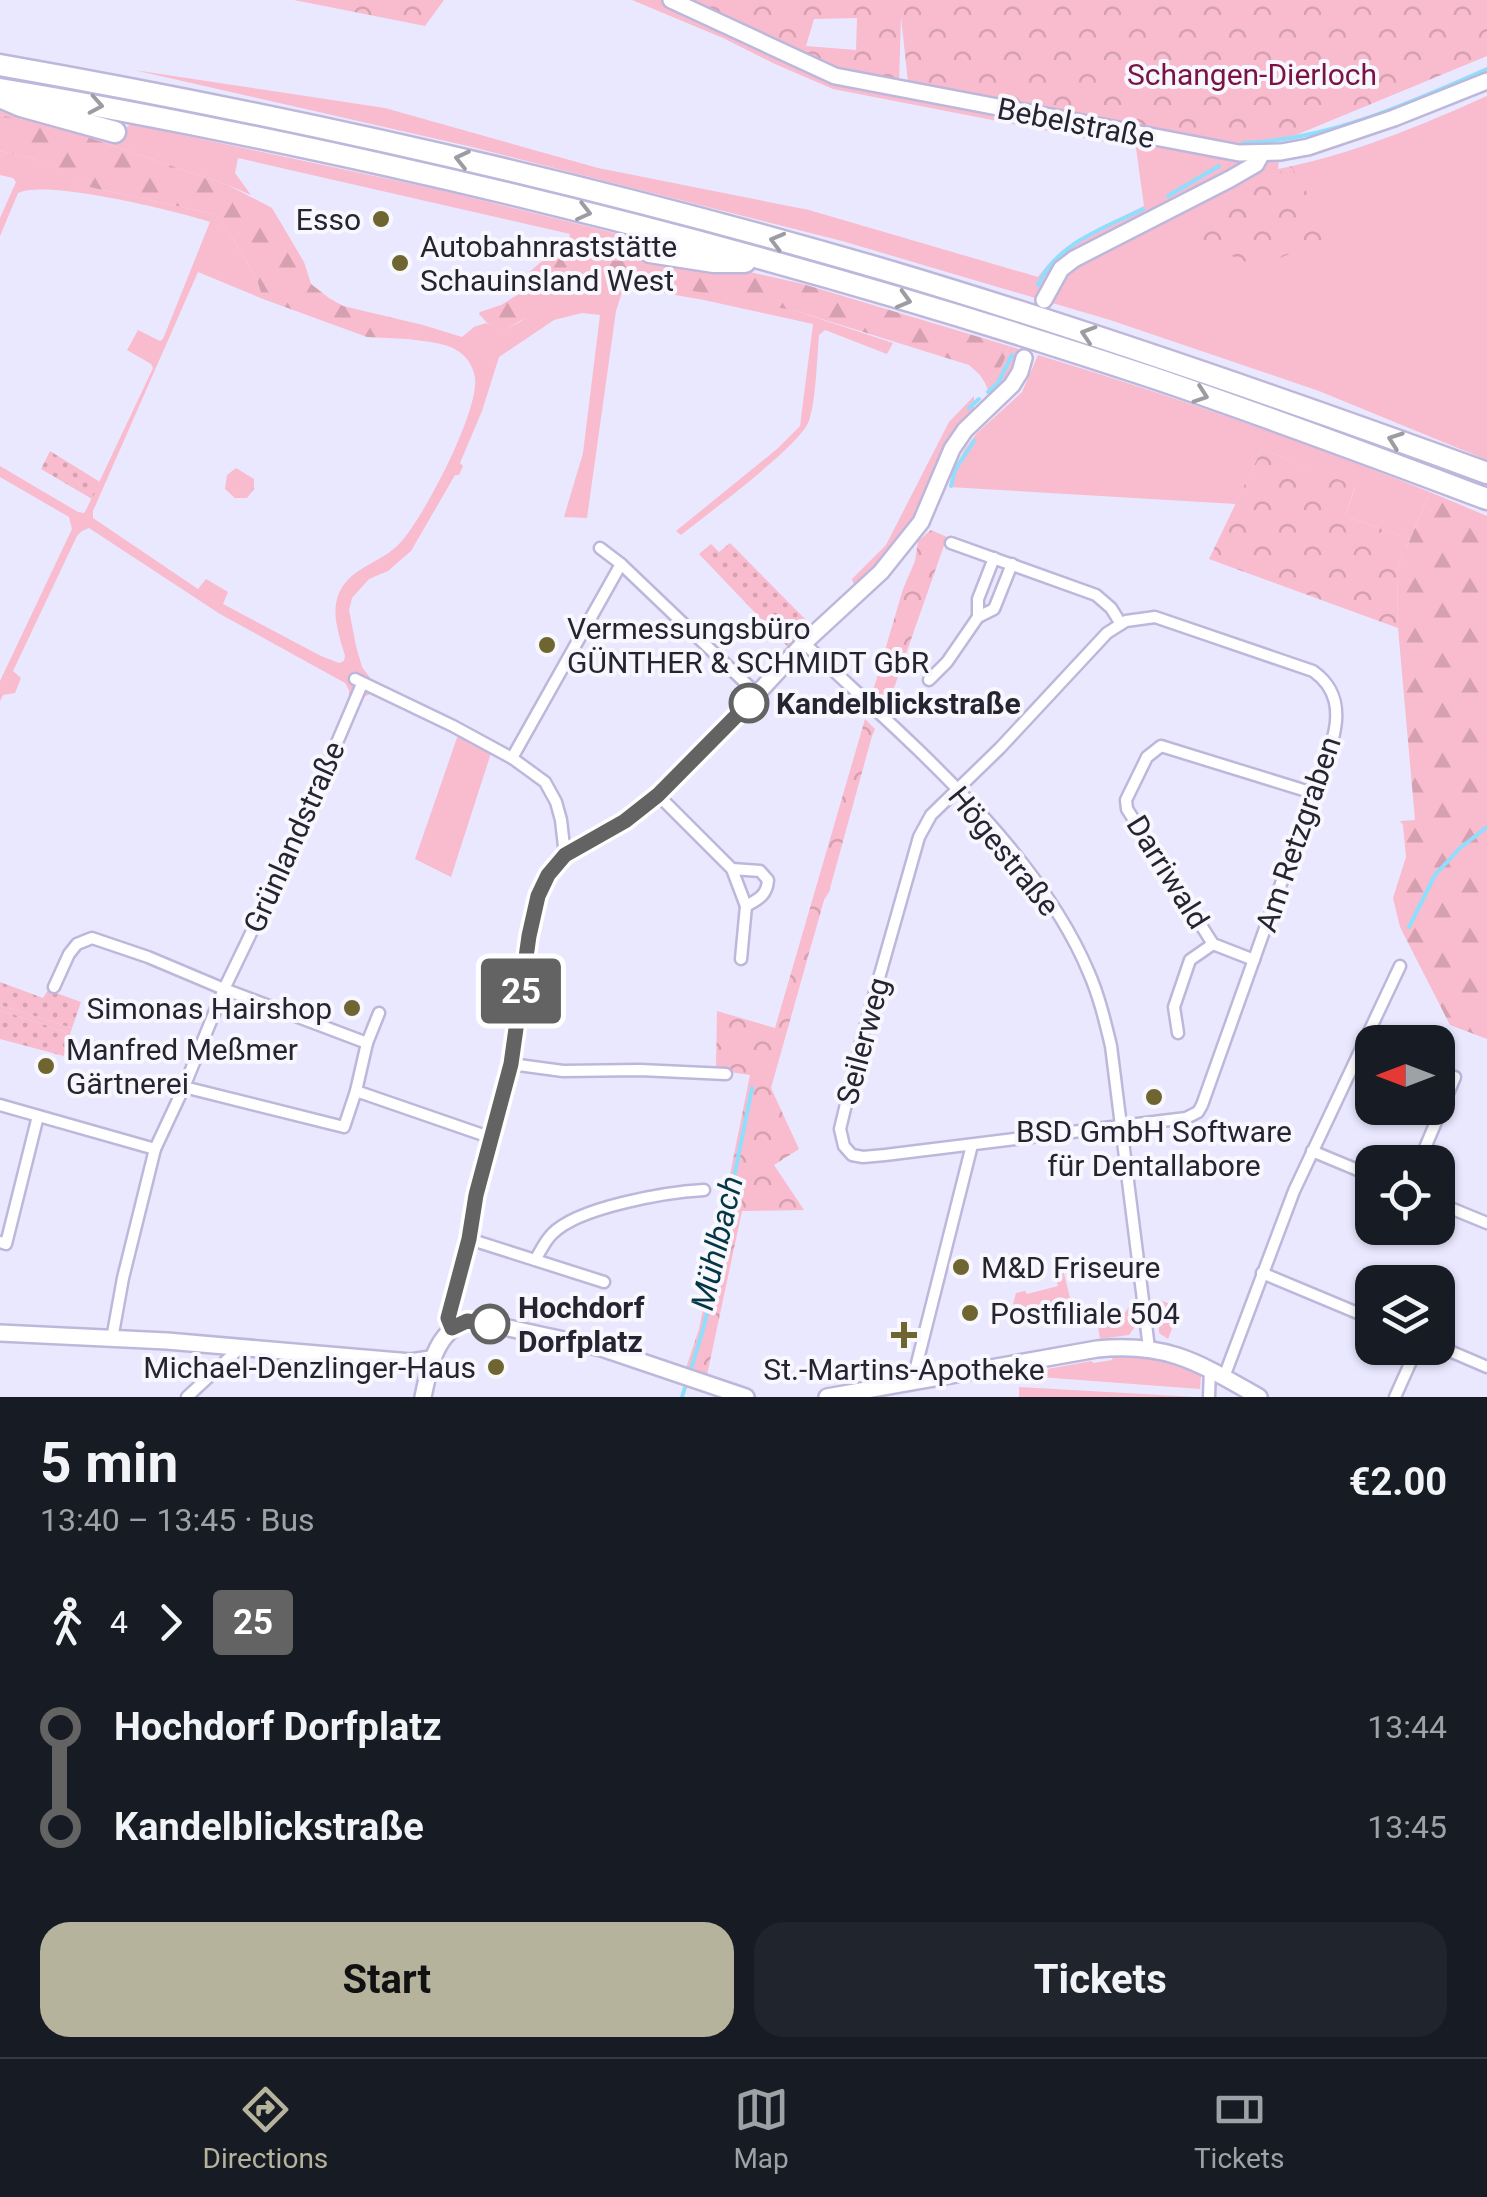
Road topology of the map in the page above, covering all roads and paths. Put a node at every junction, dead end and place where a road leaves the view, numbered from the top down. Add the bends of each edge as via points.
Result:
1 (670, 0) edge
2 (0, 65) edge
3 (1487, 80) edge
4 (0, 88) edge
5 (0, 97) edge
6 (115, 132) dead end
7 (1240, 153) junction
8 (1262, 153) junction
9 (1230, 179) junction
10 (650, 252) dead end
11 (776, 263) junction
12 (1044, 300) dead end
13 (1024, 358) dead end
14 (1487, 474) edge
15 (1487, 499) edge
16 (950, 543) dead end
17 (600, 548) dead end
18 (994, 558) junction
19 (622, 564) junction
20 (1012, 564) junction
21 (978, 617) junction
22 (1121, 624) junction
23 (804, 643) junction
24 (929, 680) dead end
25 (757, 694) junction
26 (512, 758) junction
27 (956, 789) junction
28 (1313, 793) junction
29 (658, 795) junction
30 (565, 855) junction
31 (732, 869) junction
32 (746, 906) junction
33 (1213, 944) junction
34 (742, 959) dead end
35 (1254, 960) junction
36 (1400, 966) dead end
37 (54, 986) dead end
38 (224, 989) junction
39 (379, 1013) dead end
40 (1178, 1033) dead end
41 (367, 1043) junction
42 (511, 1064) junction
43 (726, 1074) dead end
44 (184, 1087) junction
45 (356, 1091) junction
46 (0, 1105) edge
47 (38, 1116) junction
48 (1122, 1126) junction
49 (492, 1138) junction
50 (972, 1145) junction
51 (155, 1149) junction
52 (1312, 1151) junction
53 (1355, 1169) edge
54 (704, 1190) dead end
55 (1455, 1211) edge
56 (1487, 1223) edge
57 (469, 1239) junction
58 (0, 1242) edge
59 (535, 1260) junction
60 (1262, 1273) junction
61 (604, 1282) dead end
62 (1355, 1312) edge
63 (452, 1328) junction
64 (0, 1333) edge
65 (112, 1339) junction
66 (241, 1347) junction
67 (1149, 1348) junction
68 (1455, 1353) edge
69 (430, 1359) junction
70 (1409, 1365) edge
71 (1487, 1367) edge
72 (1217, 1373) junction
73 (912, 1383) junction
74 (187, 1397) edge
75 (423, 1397) edge
76 (746, 1397) edge
77 (826, 1397) edge
78 (1210, 1397) edge
79 (1259, 1397) edge
80 (1395, 1397) edge

1 - 7 street, Bebelstraße via 835,76
14 -> 2 highway via 1154,355 890,272 466,159
3 - 8 street, Bebelstraße via 1350,134
4 -> 11 highway via 446,179
5 - 6 highway
7 - 8 street, Bebelstraße
7 - 9 street
8 - 9 street
9 - 12 street via 1074,259
10 - 11 highway
11 -> 15 highway via 1148,376
13 - 23 street via 1012,385 958,440 902,548
16 - 18 street
17 - 19 street
18 - 20 street
18 - 21 street
19 - 25 street
19 - 26 street
20 - 21 street via 994,609
20 - 22 street via 1096,595
21 - 24 street
22 - 27 street
22 - 28 street, Am Retzgraben via 1155,617 1318,675 1332,692 1338,720
23 - 25 street
23 - 27 street, Högestraße
25 - 29 street
26 - 30 street via 545,782 556,802
26 - 38 street, Grünlandstraße via 358,682 292,848
27 - 48 street, Högestraße via 1049,899 1087,968 1111,1046
27 - 50 street, Seilerweg via 919,838 840,1134 852,1155 863,1157
28 - 33 street, Darriwald via 1161,746 1147,757 1128,809
28 - 35 street, Am Retzgraben
29 - 30 street
29 - 31 street
30 - 42 street via 538,896
31 - 32 street
31 - 32 street via 760,871 768,880 761,898
32 - 34 street
33 - 35 street, Darriwald
33 - 40 street via 1190,960 1174,1007
35 - 48 street, Am Retzgraben via 1198,1112
36 - 52 street
37 - 38 street via 69,954 92,938
38 - 41 street
38 - 44 street, Grünlandstraße
39 - 41 street
41 - 45 street
42 - 43 street
42 - 49 street
44 - 45 street via 344,1128
44 - 51 street, Grünlandstraße
45 - 49 street
46 - 47 street
47 - 51 street
47 - 58 street via 6,1244
48 - 50 street, Seilerweg
48 - 67 street, Högestraße
49 - 57 street
50 - 73 street
51 - 65 street, Grünlandstraße
52 - 53 street
52 - 60 street
54 - 59 street via 676,1191 578,1218 553,1233
55 - 56 street
57 - 59 street
57 - 63 street via 448,1318
59 - 61 street
60 - 62 street
60 - 72 street
63 - 69 street
63 - 76 street via 476,1321 601,1348
64 - 65 street
65 - 66 street
66 - 69 street
66 - 74 street
67 - 72 street
67 - 73 street via 1097,1349
68 - 71 street
69 - 75 street
70 - 80 street
72 - 78 street
72 - 79 street
73 - 77 street

